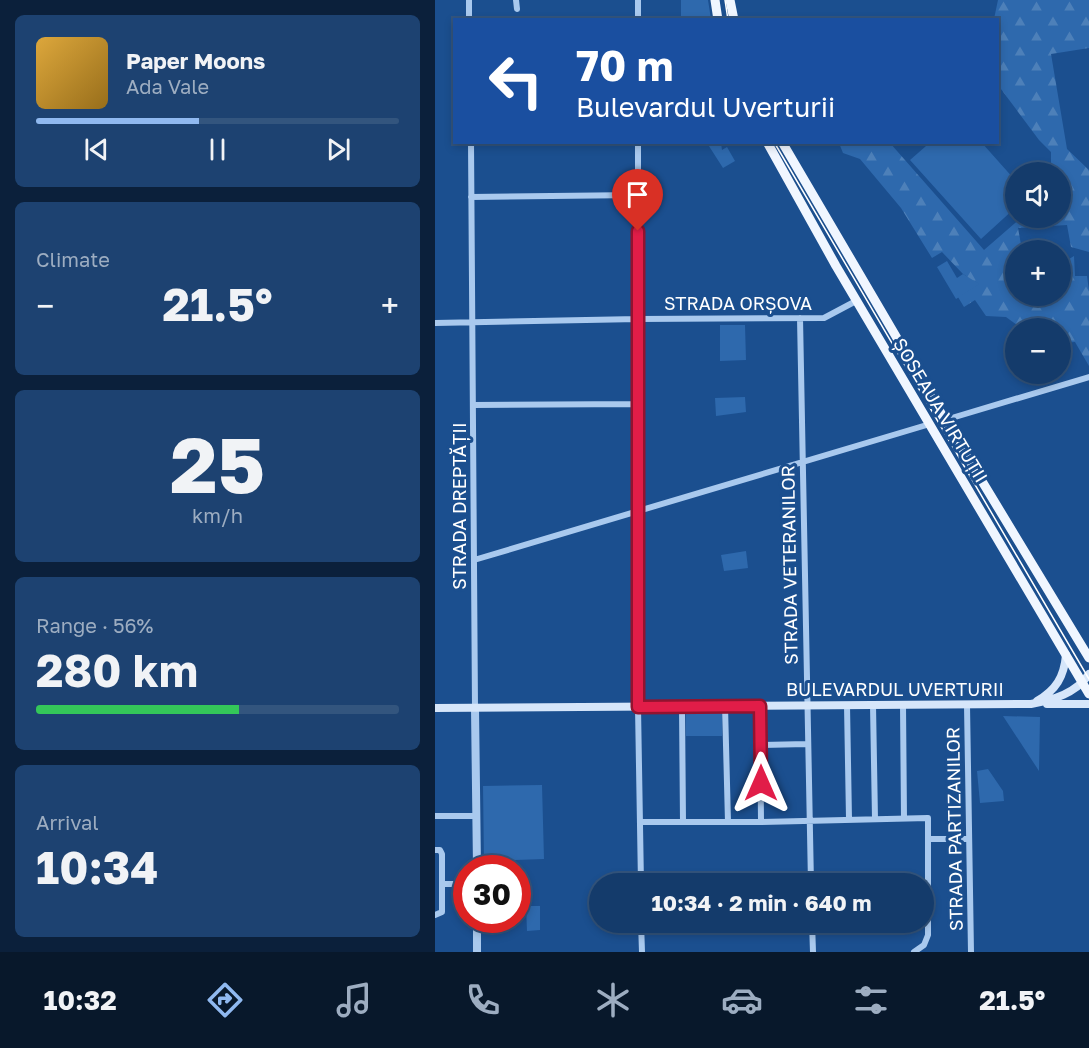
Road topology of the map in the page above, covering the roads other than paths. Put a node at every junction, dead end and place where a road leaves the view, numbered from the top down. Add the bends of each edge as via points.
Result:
1 (469, 0) edge
2 (516, 0) edge
3 (638, 0) edge
4 (715, 0) edge
5 (730, 0) edge
6 (517, 9) dead end
7 (469, 18) edge
8 (638, 18) edge
9 (718, 18) edge
10 (733, 18) edge
11 (471, 144) edge
12 (638, 144) edge
13 (768, 144) edge
14 (783, 144) edge
15 (638, 195) junction
16 (471, 197) junction
17 (856, 301) junction
18 (800, 318) junction
19 (638, 319) junction
20 (435, 323) edge
21 (472, 323) junction
22 (1089, 377) edge
23 (638, 404) junction
24 (473, 405) junction
25 (945, 420) junction
26 (930, 424) junction
27 (802, 463) junction
28 (638, 511) junction
29 (474, 560) junction
30 (1067, 655) junction
31 (1089, 658) edge
32 (1089, 674) edge
33 (1083, 684) junction
34 (1089, 694) edge
35 (1031, 704) junction
36 (1089, 704) edge
37 (847, 705) junction
38 (873, 705) junction
39 (903, 705) junction
40 (967, 705) junction
41 (681, 706) junction
42 (725, 706) junction
43 (760, 706) junction
44 (806, 706) junction
45 (638, 707) junction
46 (435, 708) edge
47 (475, 708) junction
48 (807, 744) junction
49 (760, 745) junction
50 (435, 816) edge
51 (476, 816) junction
52 (904, 818) junction
53 (849, 819) junction
54 (875, 819) junction
55 (810, 820) junction
56 (641, 822) junction
57 (683, 822) junction
58 (728, 822) junction
59 (761, 822) junction
60 (928, 839) junction
61 (968, 839) junction
62 (435, 850) edge
63 (477, 855) edge
64 (641, 873) edge
65 (811, 873) edge
66 (442, 884) junction
67 (453, 884) edge
68 (435, 915) edge
69 (477, 933) edge
70 (641, 933) edge
71 (812, 933) edge
72 (477, 952) edge
73 (642, 952) edge
74 (813, 952) edge
75 (914, 952) edge
76 (971, 952) edge

1 - 7 street
2 - 6 street
3 - 8 street
4 - 9 main road
5 - 10 main road
11 - 16 street, STRADA DREPTĂȚII
12 - 15 street
13 - 17 main road, ȘOSEAUA VIRTUȚII
14 - 25 main road, ȘOSEAUA VIRTUȚII
15 - 16 street
15 - 19 street
16 - 21 street, STRADA DREPTĂȚII
17 - 18 street, STRADA ORȘOVA via 827,317
17 - 26 main road, ȘOSEAUA VIRTUȚII
18 - 19 street, STRADA ORȘOVA
18 - 27 street, STRADA VETERANILOR
19 - 21 street, STRADA ORȘOVA
19 - 23 street
20 - 21 street, STRADA ORȘOVA
21 - 24 street, STRADA DREPTĂȚII
22 - 25 street
23 - 24 street
23 - 28 street
24 - 29 street, STRADA DREPTĂȚII
25 - 31 main road, ȘOSEAUA VIRTUȚII
26 - 27 street
26 - 30 main road, ȘOSEAUA VIRTUȚII
27 - 28 street
27 - 44 street, STRADA VETERANILOR
28 - 29 street
28 - 45 street
29 - 47 street, STRADA DREPTĂȚII
30 - 33 main road, ȘOSEAUA VIRTUȚII
30 - 35 main road via 1058,683
32 - 33 main road
33 - 34 main road, ȘOSEAUA VIRTUȚII
33 - 35 main road, BULEVARDUL UVERTURII
35 - 36 main road
35 - 40 main road, BULEVARDUL UVERTURII
37 - 38 main road, BULEVARDUL UVERTURII
37 - 44 main road, BULEVARDUL UVERTURII
37 - 53 street
38 - 39 main road, BULEVARDUL UVERTURII
38 - 54 street
39 - 40 main road, BULEVARDUL UVERTURII
39 - 52 street
40 - 61 street, STRADA PARTIZANILOR
41 - 42 main road, BULEVARDUL UVERTURII
41 - 45 main road, BULEVARDUL UVERTURII
41 - 57 street
42 - 43 main road, BULEVARDUL UVERTURII
42 - 58 street
43 - 44 main road, BULEVARDUL UVERTURII
43 - 49 street
44 - 48 street, STRADA VETERANILOR
45 - 47 main road, BULEVARDUL UVERTURII
45 - 56 street
46 - 47 main road, BULEVARDUL UVERTURII
47 - 51 street, STRADA DREPTĂȚII
48 - 49 street
48 - 55 street, STRADA VETERANILOR
49 - 59 street
50 - 51 street
51 - 63 street, STRADA DREPTĂȚII
52 - 54 street
52 - 60 street via 928,818
53 - 54 street
53 - 55 street
55 - 59 street
55 - 65 street, STRADA VETERANILOR
56 - 57 street
56 - 64 street
57 - 58 street
58 - 59 street
60 - 61 street
60 - 75 street via 928,935 924,945
61 - 76 street, STRADA PARTIZANILOR
62 - 66 street via 442,854
66 - 67 street
66 - 68 street via 442,912
69 - 72 street
70 - 73 street
71 - 74 street

